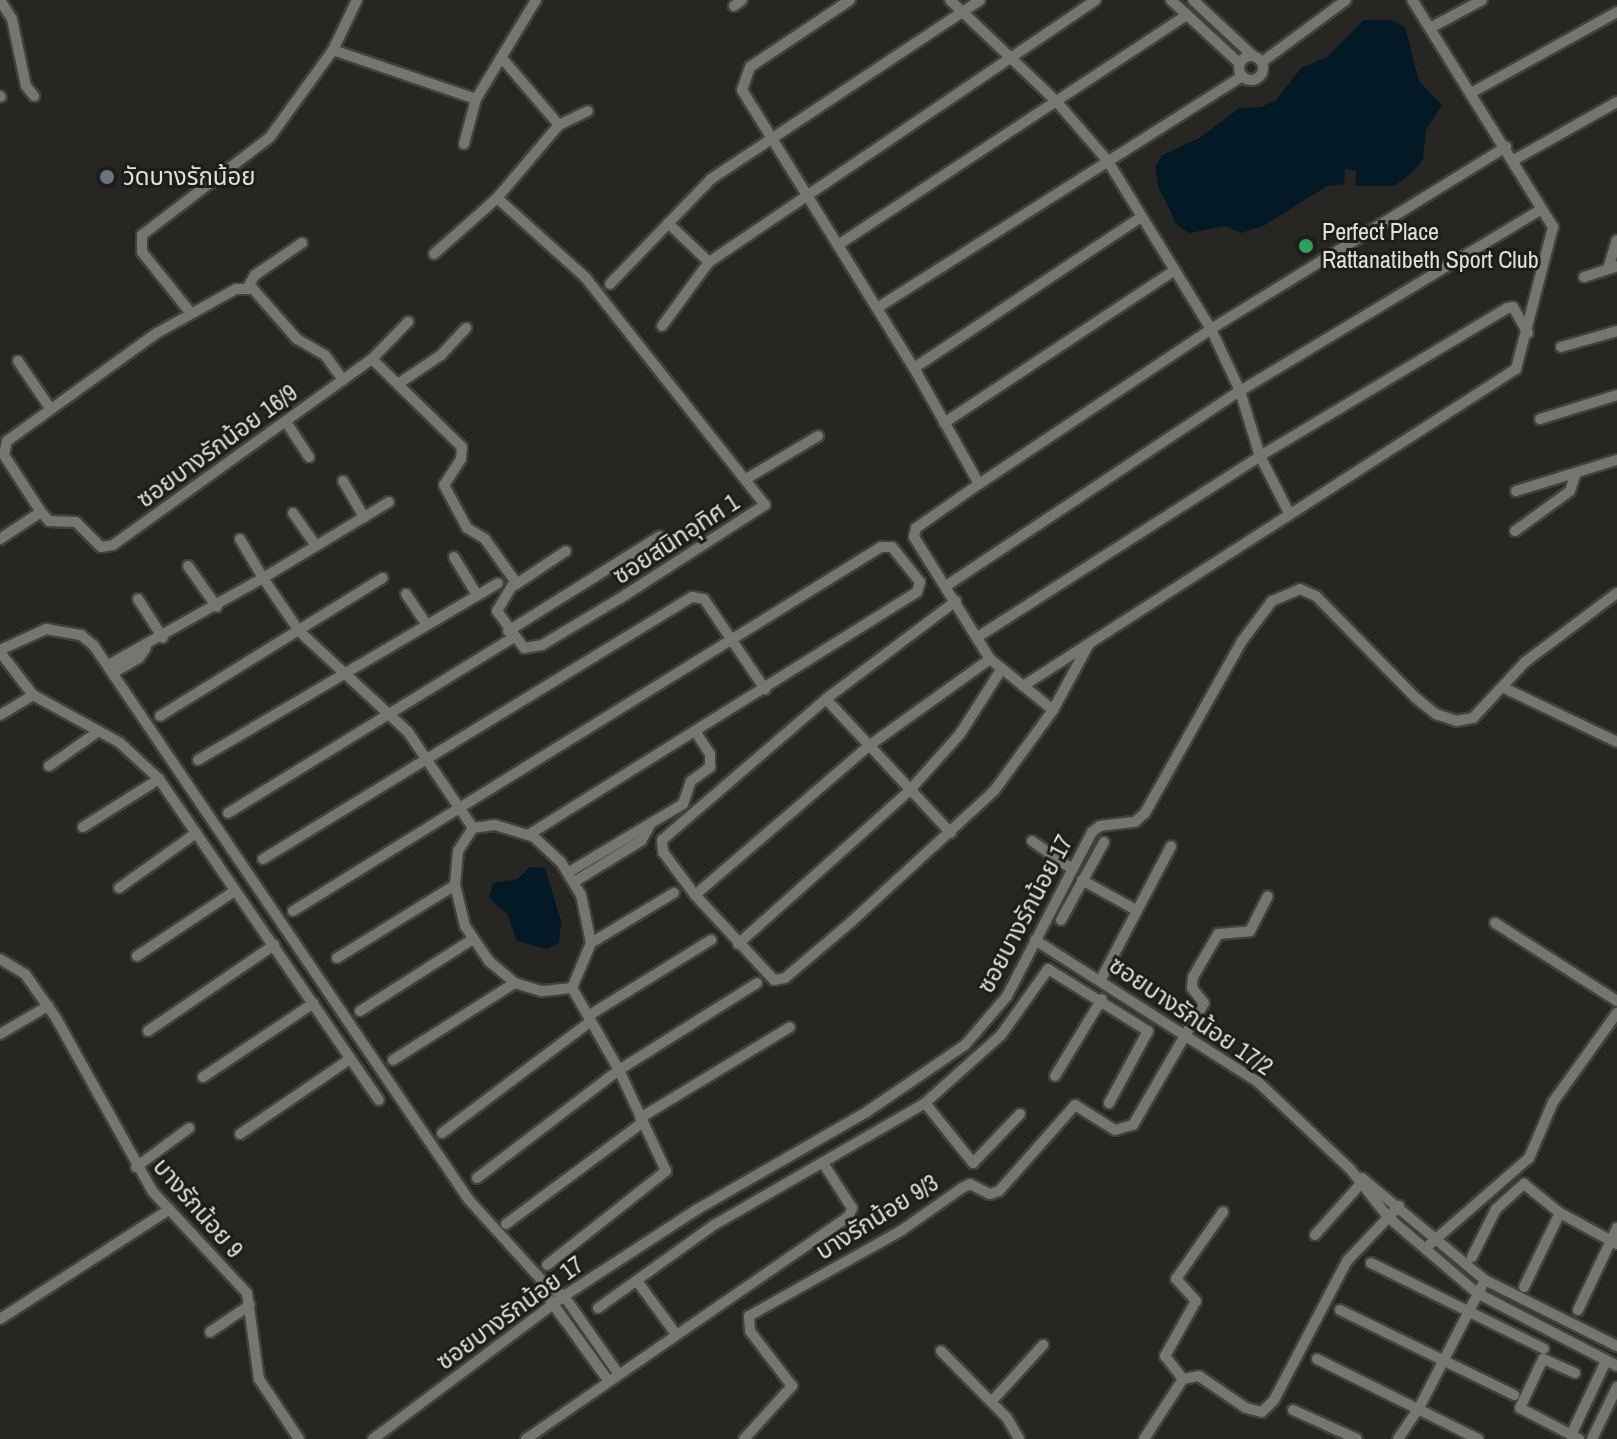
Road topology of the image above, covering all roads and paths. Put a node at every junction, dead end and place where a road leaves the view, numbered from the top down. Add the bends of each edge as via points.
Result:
1 (0, 0) edge
2 (357, 0) edge
3 (535, 0) edge
4 (850, 0) edge
5 (950, 0) edge
6 (980, 0) edge
7 (1096, 0) edge
8 (1171, 0) edge
9 (1211, 0) edge
10 (1346, 0) edge
11 (1412, 0) edge
12 (1482, 0) edge
13 (1196, 4) edge
14 (1617, 12) edge
15 (960, 13) junction
16 (1187, 15) junction
17 (1430, 28) junction
18 (333, 50) junction
19 (501, 57) junction
20 (1009, 57) junction
21 (1257, 59) junction
22 (1240, 64) junction
23 (1243, 76) junction
24 (1471, 93) junction
25 (34, 96) dead end
26 (476, 99) junction
27 (1056, 101) junction
28 (1617, 102) edge
29 (588, 111) dead end
30 (559, 125) junction
31 (771, 138) junction
32 (464, 144) dead end
33 (1506, 147) junction
34 (1107, 160) junction
35 (1514, 160) junction
36 (807, 194) junction
37 (497, 198) junction
38 (1540, 210) junction
39 (1141, 217) junction
40 (668, 223) junction
41 (1617, 240) edge
42 (302, 243) dead end
43 (838, 245) junction
44 (434, 254) dead end
45 (709, 262) junction
46 (1612, 268) edge
47 (1174, 271) junction
48 (1584, 277) dead end
49 (610, 284) dead end
50 (248, 287) junction
51 (877, 308) junction
52 (190, 312) junction
53 (408, 322) dead end
54 (662, 326) dead end
55 (466, 328) dead end
56 (1211, 329) junction
57 (1617, 331) edge
58 (1528, 333) junction
59 (1561, 347) dead end
60 (372, 359) junction
61 (18, 361) dead end
62 (914, 368) junction
63 (343, 380) junction
64 (398, 384) junction
65 (1240, 391) junction
66 (1617, 395) edge
67 (50, 408) junction
68 (1540, 419) dead end
69 (286, 422) junction
70 (944, 423) junction
71 (818, 436) dead end
72 (1260, 456) junction
73 (309, 457) dead end
74 (1617, 460) edge
75 (1576, 473) junction
76 (746, 479) junction
77 (343, 481) dead end
78 (979, 484) junction
79 (1516, 491) dead end
80 (389, 502) dead end
81 (41, 512) junction
82 (293, 513) dead end
83 (1289, 513) junction
84 (364, 517) junction
85 (1515, 531) dead end
86 (660, 536) dead end
87 (0, 539) edge
88 (240, 539) dead end
89 (315, 545) junction
90 (566, 551) dead end
91 (454, 557) dead end
92 (188, 566) dead end
93 (263, 578) junction
94 (383, 578) dead end
95 (498, 583) dead end
96 (515, 585) junction
97 (946, 586) junction
98 (1617, 593) edge
99 (406, 594) dead end
100 (477, 595) junction
101 (138, 599) dead end
102 (956, 601) junction
103 (217, 607) junction
104 (426, 624) junction
105 (299, 631) junction
106 (510, 634) junction
107 (979, 636) junction
108 (163, 638) junction
109 (733, 640) junction
110 (1089, 644) junction
111 (0, 651) edge
112 (990, 659) junction
113 (111, 669) junction
114 (1001, 670) junction
115 (343, 675) junction
116 (1023, 686) junction
117 (1504, 688) junction
118 (765, 689) junction
119 (33, 695) junction
120 (826, 699) junction
121 (1053, 710) junction
122 (388, 714) junction
123 (0, 715) edge
124 (160, 716) dead end
125 (99, 731) junction
126 (695, 731) junction
127 (1617, 742) edge
128 (870, 745) junction
129 (429, 758) junction
130 (198, 760) dead end
131 (49, 766) dead end
132 (159, 779) junction
133 (909, 791) junction
134 (461, 808) junction
135 (228, 813) dead end
136 (83, 827) dead end
137 (473, 828) junction
138 (196, 833) junction
139 (951, 833) junction
140 (529, 834) junction
141 (1032, 841) dead end
142 (1104, 842) dead end
143 (1171, 846) dead end
144 (263, 859) dead end
145 (1072, 869) junction
146 (572, 877) junction
147 (1082, 880) junction
148 (455, 885) junction
149 (119, 888) dead end
150 (235, 891) junction
151 (674, 893) dead end
152 (695, 895) junction
153 (1268, 896) dead end
154 (1136, 910) junction
155 (293, 911) dead end
156 (1061, 920) dead end
157 (1495, 923) dead end
158 (473, 939) junction
159 (711, 940) dead end
160 (1035, 940) junction
161 (591, 943) junction
162 (738, 944) junction
163 (274, 945) junction
164 (137, 956) dead end
165 (337, 958) dead end
166 (0, 959) edge
167 (1101, 979) junction
168 (515, 983) junction
169 (757, 983) dead end
170 (572, 988) junction
171 (1102, 999) junction
172 (1617, 1001) edge
173 (314, 1003) junction
174 (48, 1006) junction
175 (360, 1011) dead end
176 (1617, 1013) edge
177 (590, 1019) junction
178 (790, 1027) dead end
179 (148, 1031) dead end
180 (1187, 1033) junction
181 (0, 1034) edge
182 (350, 1059) junction
183 (393, 1060) dead end
184 (619, 1070) junction
185 (1055, 1076) dead end
186 (203, 1077) dead end
187 (379, 1100) dead end
188 (925, 1103) junction
189 (1109, 1103) dead end
190 (1020, 1114) dead end
191 (641, 1121) junction
192 (189, 1128) dead end
193 (442, 1133) dead end
194 (240, 1134) dead end
195 (823, 1163) junction
196 (136, 1167) junction
197 (477, 1178) dead end
198 (1362, 1181) junction
199 (1399, 1206) junction
200 (170, 1209) junction
201 (1223, 1212) dead end
202 (1560, 1213) junction
203 (1388, 1217) junction
204 (506, 1224) dead end
205 (1617, 1228) edge
206 (1315, 1235) dead end
207 (1434, 1239) junction
208 (1614, 1243) edge
209 (1425, 1251) junction
210 (1472, 1257) dead end
211 (1371, 1263) dead end
212 (547, 1265) dead end
213 (1485, 1280) junction
214 (637, 1281) junction
215 (547, 1286) junction
216 (1524, 1287) dead end
217 (1477, 1293) junction
218 (564, 1296) junction
219 (250, 1305) junction
220 (552, 1305) junction
221 (598, 1308) dead end
222 (1340, 1310) dead end
223 (1468, 1310) junction
224 (1578, 1310) dead end
225 (0, 1319) edge
226 (210, 1332) dead end
227 (676, 1334) junction
228 (1043, 1345) dead end
229 (1617, 1346) edge
230 (1544, 1349) dead end
231 (941, 1351) dead end
232 (1317, 1359) dead end
233 (1443, 1360) junction
234 (1606, 1361) junction
235 (1617, 1366) edge
236 (618, 1373) junction
237 (1575, 1373) dead end
238 (1183, 1379) junction
239 (608, 1380) junction
240 (1617, 1387) edge
241 (1514, 1395) dead end
242 (992, 1401) junction
243 (1419, 1408) junction
244 (1293, 1410) dead end
245 (1575, 1437) edge
246 (299, 1439) edge
247 (373, 1439) edge
248 (526, 1439) edge
249 (744, 1439) edge
250 (1019, 1439) edge
251 (1144, 1439) edge
252 (1357, 1439) edge
253 (1398, 1439) edge
254 (1478, 1439) edge
255 (1592, 1439) edge

1 - 25 street via 12,19 26,86
2 - 18 street
3 - 19 street
4 - 31 street via 768,54 743,78 742,90
5 - 15 street
6 - 15 street
7 - 20 street
8 - 16 street
9 - 13 street
10 - 21 street
11 - 17 street
12 - 17 street
13 - 21 street
14 - 24 street
15 - 20 street
15 - 31 street
16 - 22 street
16 - 27 street
17 - 24 street
18 - 26 street
18 - 52 street via 270,137 142,235 142,252
19 - 26 street
19 - 30 street
20 - 27 street
20 - 36 street
21 - 22 street
21 - 23 street via 1260,76
22 - 23 street
23 - 34 street
24 - 33 street
26 - 32 street
27 - 34 street
27 - 43 street
28 - 35 street
29 - 30 street
30 - 37 street
31 - 36 street
31 - 40 street via 711,179
33 - 35 street
33 - 56 street
34 - 39 street
34 - 51 street
35 - 38 street
36 - 43 street
36 - 45 street
37 - 44 street
37 - 76 street, ซอยสนิทอุทิศ 1 via 586,278
38 - 58 street via 1555,235
38 - 65 street
39 - 47 street
39 - 62 street
40 - 45 street
40 - 49 street
41 - 46 street
42 - 50 street via 255,275
43 - 51 street
45 - 54 street
46 - 48 street
47 - 56 street
47 - 70 street
50 - 52 street
50 - 63 street via 297,339 325,355
51 - 62 street
52 - 67 street
53 - 60 street, ซอยบางรักน้อย 16/9
55 - 64 street via 441,355
56 - 65 street
56 - 78 street
57 - 59 street
58 - 72 street via 1513,307 1507,308
58 - 83 street via 1512,376
60 - 63 street, ซอยบางรักน้อย 16/9
60 - 64 street
61 - 67 street
62 - 70 street
63 - 69 street, ซอยบางรักน้อย 16/9
64 - 96 street via 462,447 461,459 444,482 449,497
65 - 72 street
65 - 97 street
66 - 68 street
67 - 81 street via 2,449
69 - 73 street
69 - 81 street, ซอยบางรักน้อย 16/9 via 113,545 101,547 76,522 49,521
70 - 78 street
71 - 76 street
72 - 83 street
72 - 107 street
74 - 75 street
75 - 79 street
75 - 85 street via 1570,491
76 - 106 street, ซอยสนิทอุทิศ 1 via 765,505 726,531 542,645 524,648
77 - 84 street
78 - 97 street via 914,532
80 - 84 street
81 - 87 street
82 - 89 street
83 - 110 street
84 - 89 street
86 - 106 street
88 - 93 street
89 - 93 street
90 - 96 street
91 - 100 street
92 - 103 street
93 - 103 street
93 - 105 street
94 - 105 street
95 - 100 street
96 - 106 street via 497,606
97 - 102 street
98 - 117 street, ซอยบางรักน้อย 17 via 1561,631
99 - 104 street
100 - 104 street
101 - 108 street
102 - 107 street
102 - 120 street
103 - 108 street
104 - 115 street
105 - 115 street
105 - 124 street
106 - 122 street
107 - 112 street
108 - 113 street via 139,658
109 - 118 street
109 - 118 street via 887,544 920,582 917,592
109 - 129 street via 704,599 692,597
109 - 134 street
110 - 116 street
110 - 121 street
111 - 113 street via 29,634 63,629 81,635
111 - 119 street
112 - 114 street
112 - 128 street
113 - 215 street via 469,1200
114 - 116 street
114 - 133 street via 960,734
115 - 122 street
115 - 130 street
116 - 121 street
117 - 127 street
117 - 145 street, ซอยบางรักน้อย 17 via 1473,718 1456,721 1436,714 1316,596 1288,591 1272,601 1242,641 1145,813 1135,822 1100,826
118 - 126 street
119 - 123 street
119 - 125 street
120 - 128 street
120 - 152 street via 662,840 663,852
121 - 139 street via 1017,764
122 - 129 street
122 - 135 street
125 - 131 street
125 - 132 street via 138,755
126 - 140 street
126 - 146 street via 710,754 710,767 691,781 683,804
128 - 133 street
128 - 152 street
129 - 134 street
129 - 144 street
132 - 136 street
132 - 138 street
133 - 139 street
133 - 162 street
134 - 137 street
134 - 155 street
137 - 140 street via 507,826
137 - 148 street via 458,851
138 - 149 street
138 - 150 street
139 - 162 street via 779,981
140 - 146 street
141 - 145 street
142 - 147 street
143 - 154 street
145 - 160 street, ซอยบางรักน้อย 17
146 - 161 street via 589,919
147 - 154 street
147 - 156 street
148 - 158 street
148 - 165 street
150 - 163 street
150 - 164 street
151 - 161 street
152 - 162 street
153 - 180 street, บางรักน้อย 9/3 via 1250,931 1223,931 1199,966 1190,982 1204,1003
154 - 167 street
157 - 172 street
158 - 168 street
158 - 175 street
159 - 177 street
160 - 167 street, ซอยบางรักน้อย 17/2
160 - 218 street, ซอยบางรักน้อย 17 via 1007,996 965,1045 853,1121 696,1210
161 - 170 street
163 - 173 street
163 - 179 street
166 - 174 street, บางรักน้อย 9 via 25,974
167 - 180 street, ซอยบางรักน้อย 17/2
168 - 170 street via 541,991
168 - 183 street
169 - 184 street
170 - 177 street
171 - 185 street
171 - 188 street via 1048,969 1001,1035
171 - 189 street via 1148,1031
173 - 182 street
173 - 186 street
174 - 181 street
174 - 196 street, บางรักน้อย 9
176 - 207 street via 1553,1102 1529,1158
177 - 184 street
177 - 193 street
178 - 191 street
180 - 198 street, ซอยบางรักน้อย 17/2 via 1258,1082
180 - 249 street, บางรักน้อย 9/3 via 1133,1125 1115,1130 1075,1105 999,1191 990,1194 970,1184 962,1188 902,1230 749,1316 750,1331 792,1386
182 - 187 street
182 - 194 street
184 - 191 street
184 - 197 street
188 - 190 street via 973,1163
188 - 195 street
191 - 204 street
191 - 212 street via 665,1165 664,1175
192 - 196 street
195 - 214 street via 714,1225
195 - 227 street via 852,1212
196 - 200 street, บางรักน้อย 9
198 - 199 street, ซอยบางรักน้อย 17/2
198 - 203 street, ซอยบางรักน้อย 17/2
198 - 206 street
199 - 203 street
199 - 207 street, ซอยบางรักน้อย 17/2
200 - 219 street, บางรักน้อย 9 via 247,1293
200 - 225 street
201 - 238 street via 1176,1279 1196,1301 1165,1356
202 - 208 street
202 - 210 street via 1524,1184 1496,1209
202 - 216 street
203 - 209 street, ซอยบางรักน้อย 17/2
203 - 238 street via 1347,1261 1274,1400 1262,1412 1246,1408 1199,1376
205 - 208 street
207 - 209 street
207 - 213 street, ซอยบางรักน้อย 17/2
208 - 224 street
209 - 217 street, ซอยบางรักน้อย 17/2
211 - 223 street
213 - 217 street
213 - 229 street, ซอยบางรักน้อย 17/2
214 - 221 street
214 - 227 street
215 - 218 street
215 - 220 street
217 - 223 street
217 - 234 street, ซอยบางรักน้อย 17/2
218 - 220 street, ซอยบางรักน้อย 17
218 - 236 street
219 - 226 street
219 - 246 street, บางรักน้อย 9 via 259,1379
220 - 239 street
220 - 247 street, ซอยบางรักน้อย 17
222 - 233 street
223 - 230 street
223 - 233 street
227 - 236 street
228 - 242 street
231 - 242 street
232 - 243 street
233 - 241 street
233 - 243 street
234 - 235 street, ซอยบางรักน้อย 17/2
234 - 245 street
236 - 239 street
237 - 245 street via 1543,1359 1520,1405
238 - 251 street
239 - 248 street
240 - 255 street
242 - 250 street
243 - 253 street
243 - 254 street
244 - 252 street

